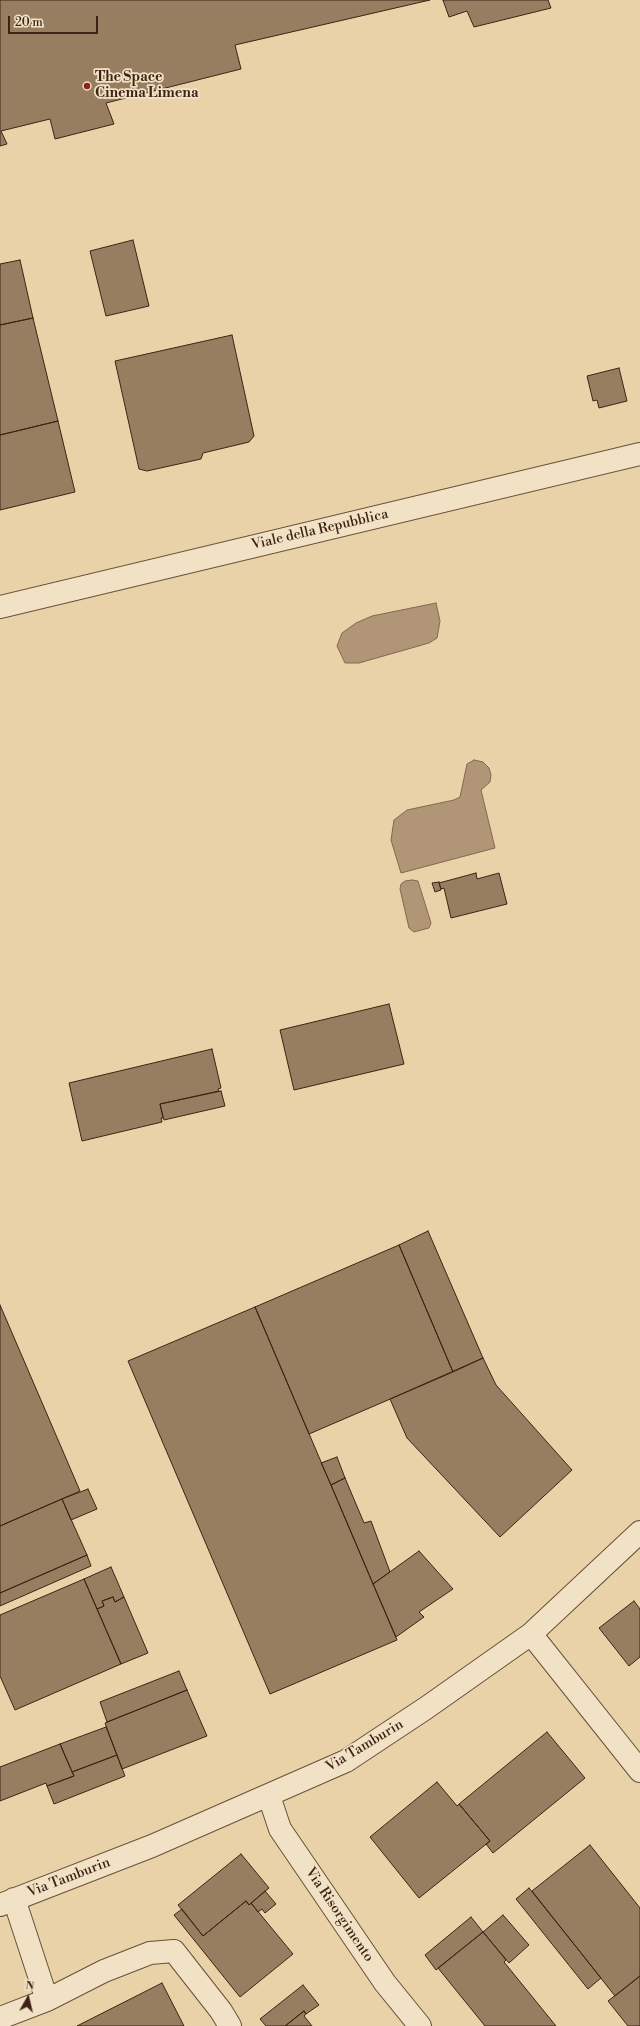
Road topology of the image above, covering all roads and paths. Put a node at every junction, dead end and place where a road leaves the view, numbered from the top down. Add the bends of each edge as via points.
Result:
1 (640, 454) edge
2 (0, 607) edge
3 (640, 1532) edge
4 (531, 1634) junction
5 (640, 1771) edge
6 (269, 1796) junction
7 (7, 1902) edge
8 (47, 2000) junction
9 (0, 2018) edge
10 (230, 2026) edge
11 (420, 2026) edge

1 - 2 street, Viale della Repubblica
3 - 4 street, Via Tamburin
4 - 5 street
4 - 6 street, Via Tamburin via 346,1761
6 - 7 street, Via Tamburin via 152,1846
6 - 11 street, Via Risorgimento via 280,1829 385,1983
7 - 8 street
8 - 9 street
8 - 10 street via 104,1971 150,1953 174,1951

